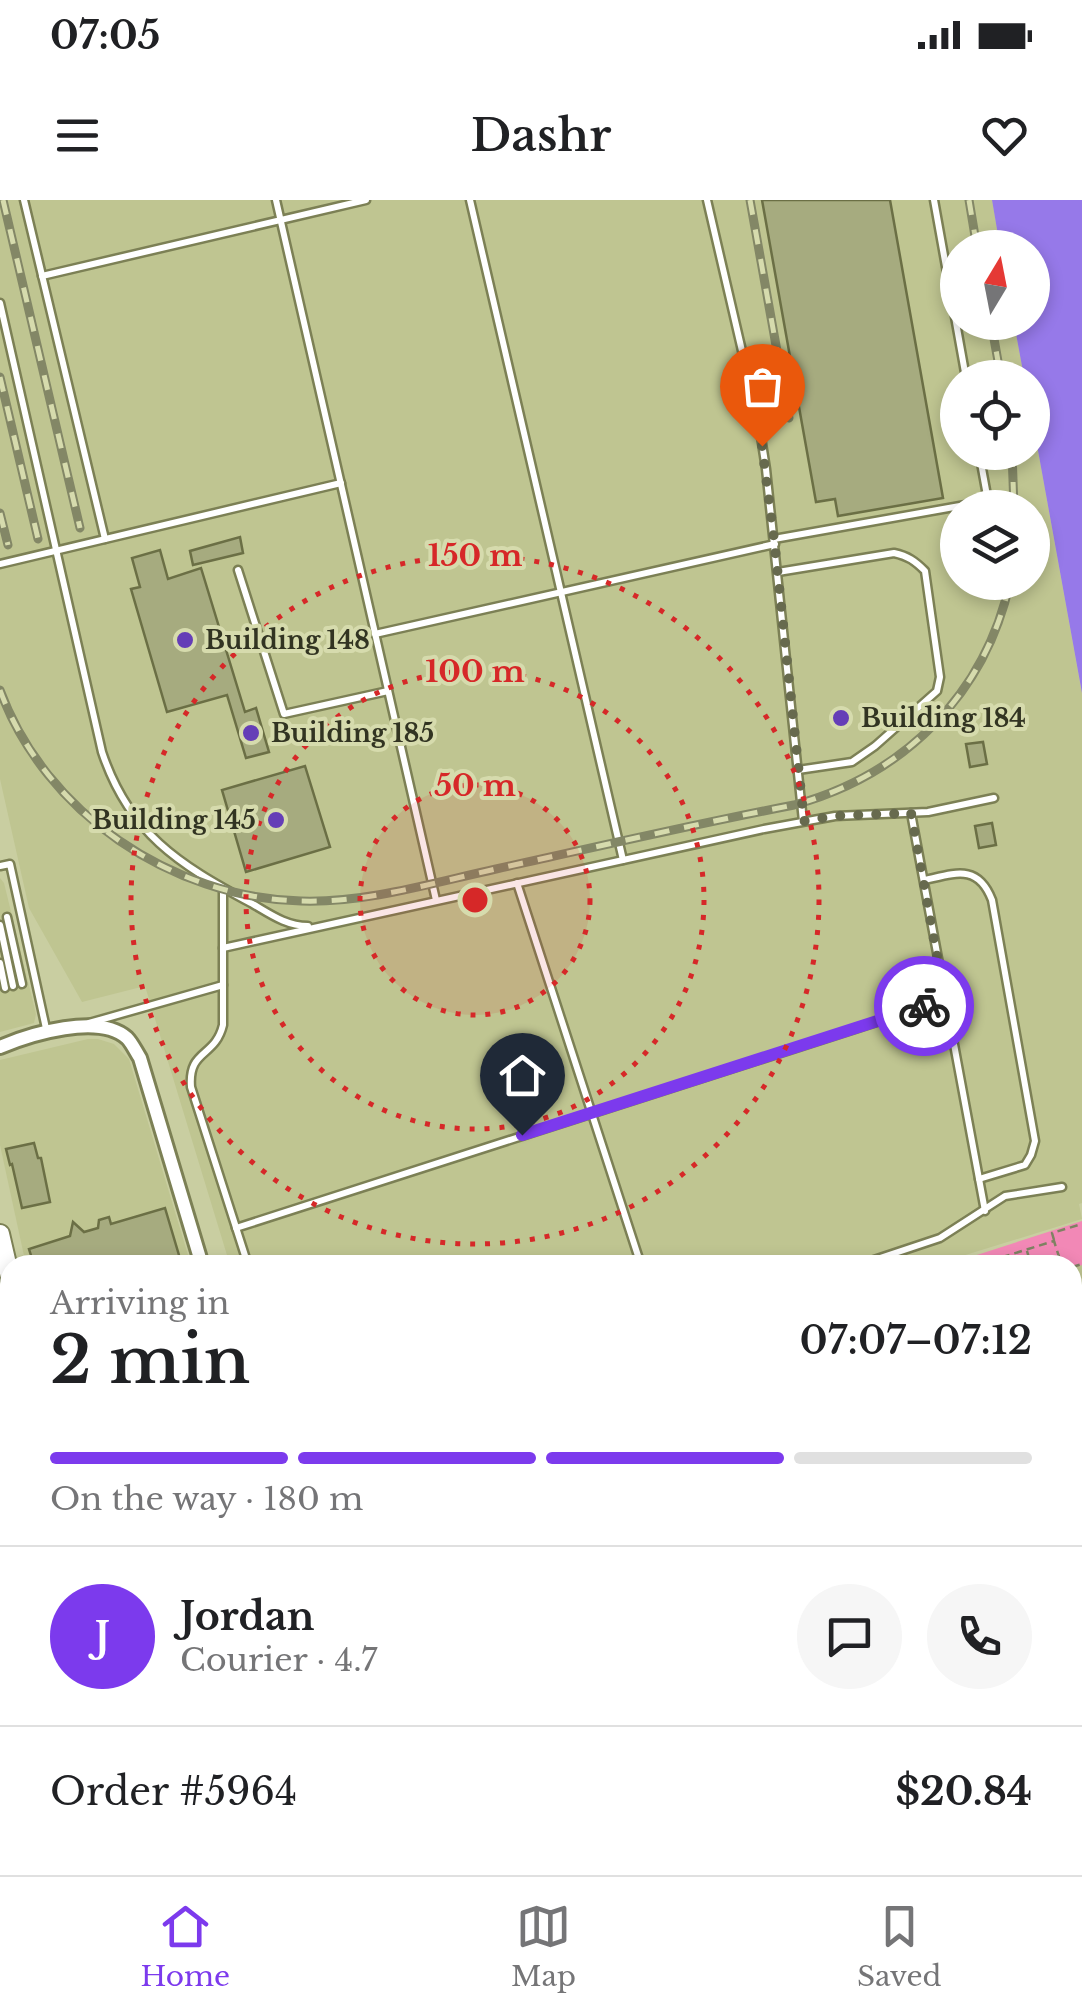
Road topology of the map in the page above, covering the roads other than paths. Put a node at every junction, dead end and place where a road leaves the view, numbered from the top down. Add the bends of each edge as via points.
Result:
1 (24, 200) edge
2 (276, 200) edge
3 (366, 200) edge
4 (470, 200) edge
5 (707, 200) edge
6 (934, 200) edge
7 (280, 220) junction
8 (42, 276) junction
9 (0, 303) edge
10 (963, 360) edge
11 (983, 470) edge
12 (341, 484) junction
13 (105, 539) junction
14 (775, 542) junction
15 (55, 551) junction
16 (0, 564) edge
17 (238, 570) dead end
18 (778, 572) junction
19 (562, 592) junction
20 (375, 634) junction
21 (388, 690) junction
22 (798, 770) junction
23 (994, 798) dead end
24 (911, 813) junction
25 (804, 821) junction
26 (624, 860) junction
27 (0, 866) edge
28 (924, 880) junction
29 (517, 883) junction
30 (223, 889) junction
31 (436, 900) junction
32 (6, 917) dead end
33 (0, 925) edge
34 (320, 926) junction
35 (223, 948) junction
36 (0, 963) edge
37 (223, 985) junction
38 (13, 986) junction
39 (945, 1000) junction
40 (79, 1026) junction
41 (48, 1033) junction
42 (0, 1047) edge
43 (593, 1111) junction
44 (980, 1178) junction
45 (1062, 1188) dead end
46 (985, 1210) junction
47 (236, 1228) junction
48 (199, 1255) edge
49 (245, 1255) edge
50 (638, 1255) edge
51 (888, 1255) edge

1 - 8 lane
2 - 7 lane
3 - 7 lane
4 - 19 lane
5 - 14 lane via 759,424
6 - 10 lane
7 - 8 lane
7 - 12 lane
8 - 13 lane
9 - 15 lane
11 - 14 lane via 988,501
12 - 13 lane
12 - 20 lane
13 - 15 lane
14 - 18 lane
14 - 19 lane
15 - 16 lane
15 - 30 lane via 112,780 160,846
17 - 21 lane via 284,714
18 - 22 lane
18 - 22 lane via 905,555 924,571 940,678 936,691 852,762
19 - 20 lane
19 - 26 lane
20 - 21 lane
21 - 31 lane
22 - 25 lane
23 - 24 lane
24 - 25 lane
24 - 28 lane
25 - 26 lane
26 - 29 lane
27 - 41 lane via 10,864
28 - 39 lane
28 - 44 lane via 967,873 986,886 992,900 1035,1140 1025,1166
29 - 31 lane
29 - 43 lane
30 - 34 lane via 290,924
30 - 35 lane
31 - 34 lane
32 - 38 lane
33 - 38 lane
34 - 35 lane
35 - 37 lane
36 - 38 lane
37 - 40 lane
37 - 47 lane via 220,1037 194,1062 190,1087
39 - 43 lane
39 - 44 lane
40 - 41 street
40 - 48 street via 122,1034 140,1058
41 - 42 street
43 - 47 lane
43 - 50 lane
44 - 46 lane
45 - 46 lane via 1005,1196
46 - 51 lane via 940,1238
47 - 49 lane

